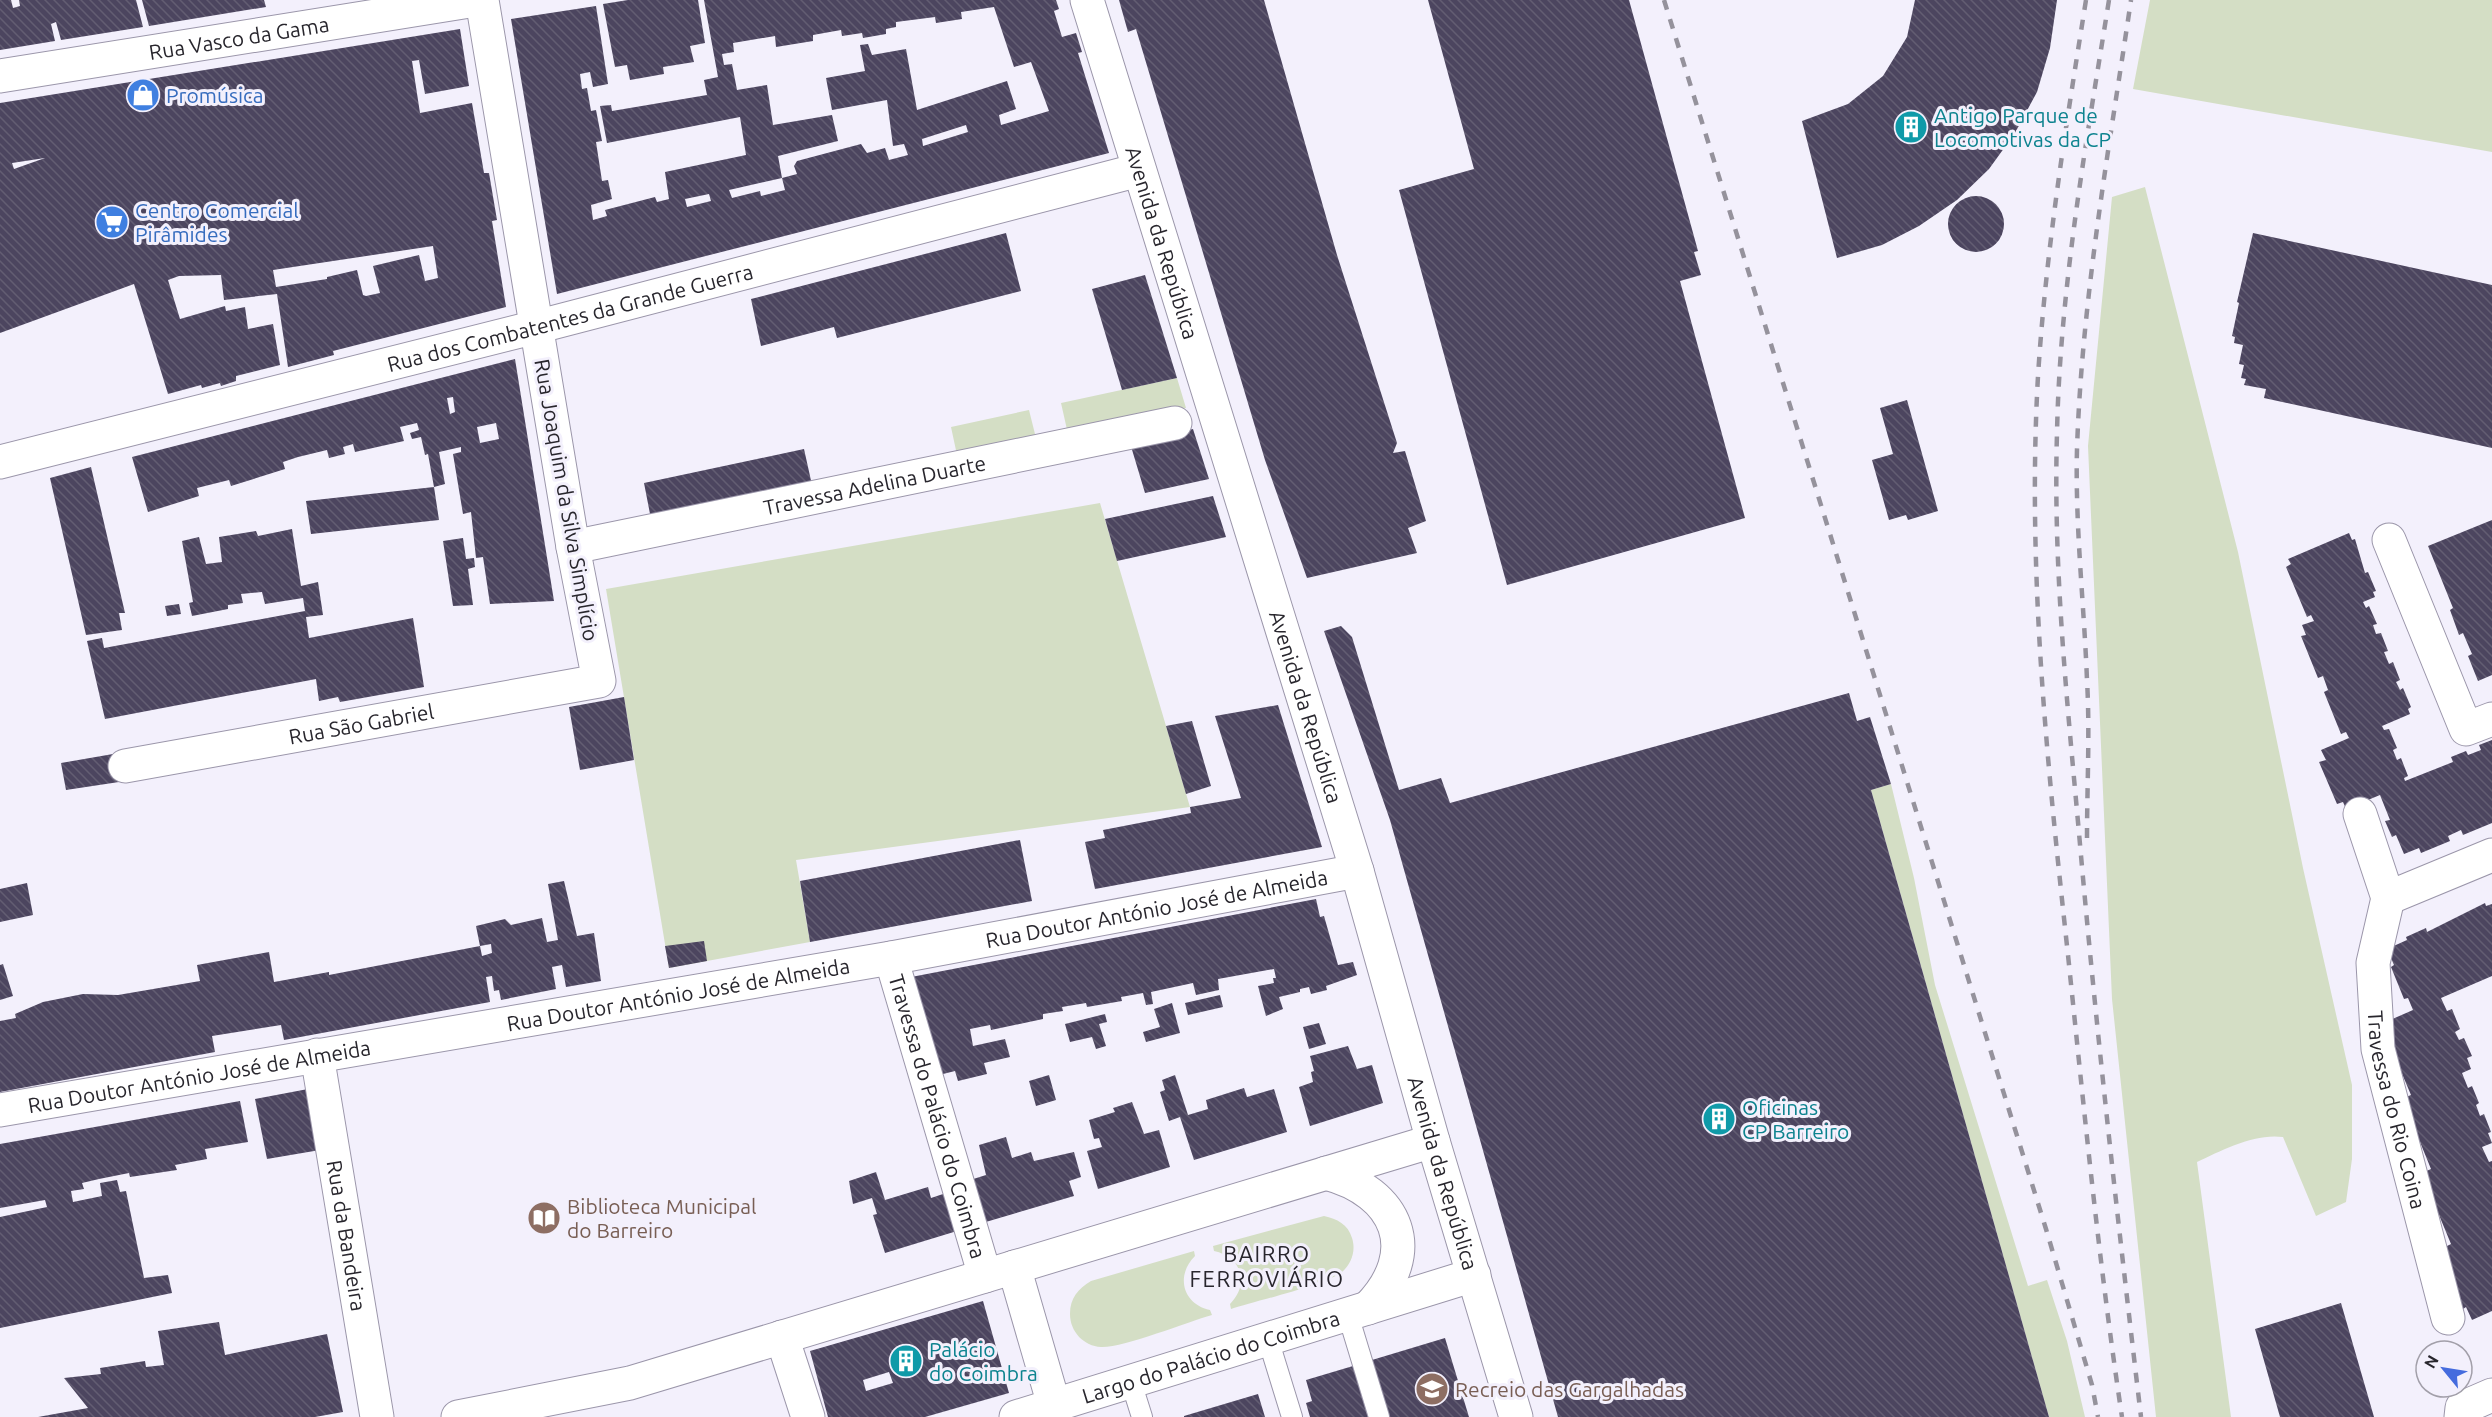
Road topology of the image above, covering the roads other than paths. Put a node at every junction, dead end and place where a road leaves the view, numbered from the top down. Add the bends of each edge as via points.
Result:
1 (476, 0) edge
2 (482, 0) edge
3 (1087, 0) edge
4 (0, 76) edge
5 (1139, 170) junction
6 (536, 327) junction
7 (1175, 423) dead end
8 (0, 462) edge
9 (2389, 540) dead end
10 (573, 547) junction
11 (599, 681) joint
12 (2492, 718) edge
13 (125, 766) dead end
14 (2360, 814) dead end
15 (2492, 855) edge
16 (1357, 870) junction
17 (2388, 898) junction
18 (891, 958) junction
19 (317, 1055) junction
20 (0, 1110) edge
21 (1433, 1141) junction
22 (1326, 1173) junction
23 (999, 1272) junction
24 (1474, 1275) junction
25 (1358, 1311) junction
26 (2448, 1318) dead end
27 (782, 1337) junction
28 (1268, 1339) junction
29 (1131, 1382) junction
30 (2492, 1395) edge
31 (1054, 1405) junction
32 (2461, 1413) edge
33 (378, 1417) edge
34 (458, 1417) edge
35 (808, 1417) edge
36 (1016, 1417) edge
37 (1142, 1417) edge
38 (1292, 1417) edge
39 (1379, 1417) edge
40 (1516, 1417) edge

1 - 4 street, Rua Vasco da Gama
2 - 6 street, Rua Joaquim da Silva Simplício
3 - 5 street, Avenida da República
5 - 6 street, Rua dos Combatentes da Grande Guerra
5 - 16 street, Avenida da República
6 - 8 street, Rua dos Combatentes da Grande Guerra
6 - 10 street, Rua Joaquim da Silva Simplício
7 - 10 street, Travessa Adelina Duarte
9 - 12 street via 2466,729
10 - 11 street, Rua Joaquim da Silva Simplício
11 - 13 street, Rua São Gabriel
14 - 17 street
15 - 17 street
16 - 18 street, Rua Doutor António José de Almeida
16 - 21 street, Avenida da República
17 - 26 street, Travessa do Rio Coina via 2373,963 2378,1049
18 - 19 street, Rua Doutor António José de Almeida
18 - 23 street, Travessa do Palácio do Coimbra
19 - 20 street, Rua Doutor António José de Almeida
19 - 33 street, Rua da Bandeira
21 - 22 street
21 - 24 street, Avenida da República
22 - 23 street
22 - 25 street, Largo do Palácio do Coimbra via 1366,1189 1384,1206 1395,1227 1399,1249 1394,1271 1384,1292
23 - 27 street
23 - 31 street, Largo do Palácio do Coimbra
24 - 25 street, Largo do Palácio do Coimbra
24 - 40 street, Avenida da República
25 - 28 street, Largo do Palácio do Coimbra
25 - 39 lane
27 - 34 street via 630,1383
27 - 35 street
28 - 29 street, Largo do Palácio do Coimbra
28 - 38 lane
29 - 31 street, Largo do Palácio do Coimbra
29 - 37 lane
30 - 32 street
31 - 36 street, Largo do Palácio do Coimbra

